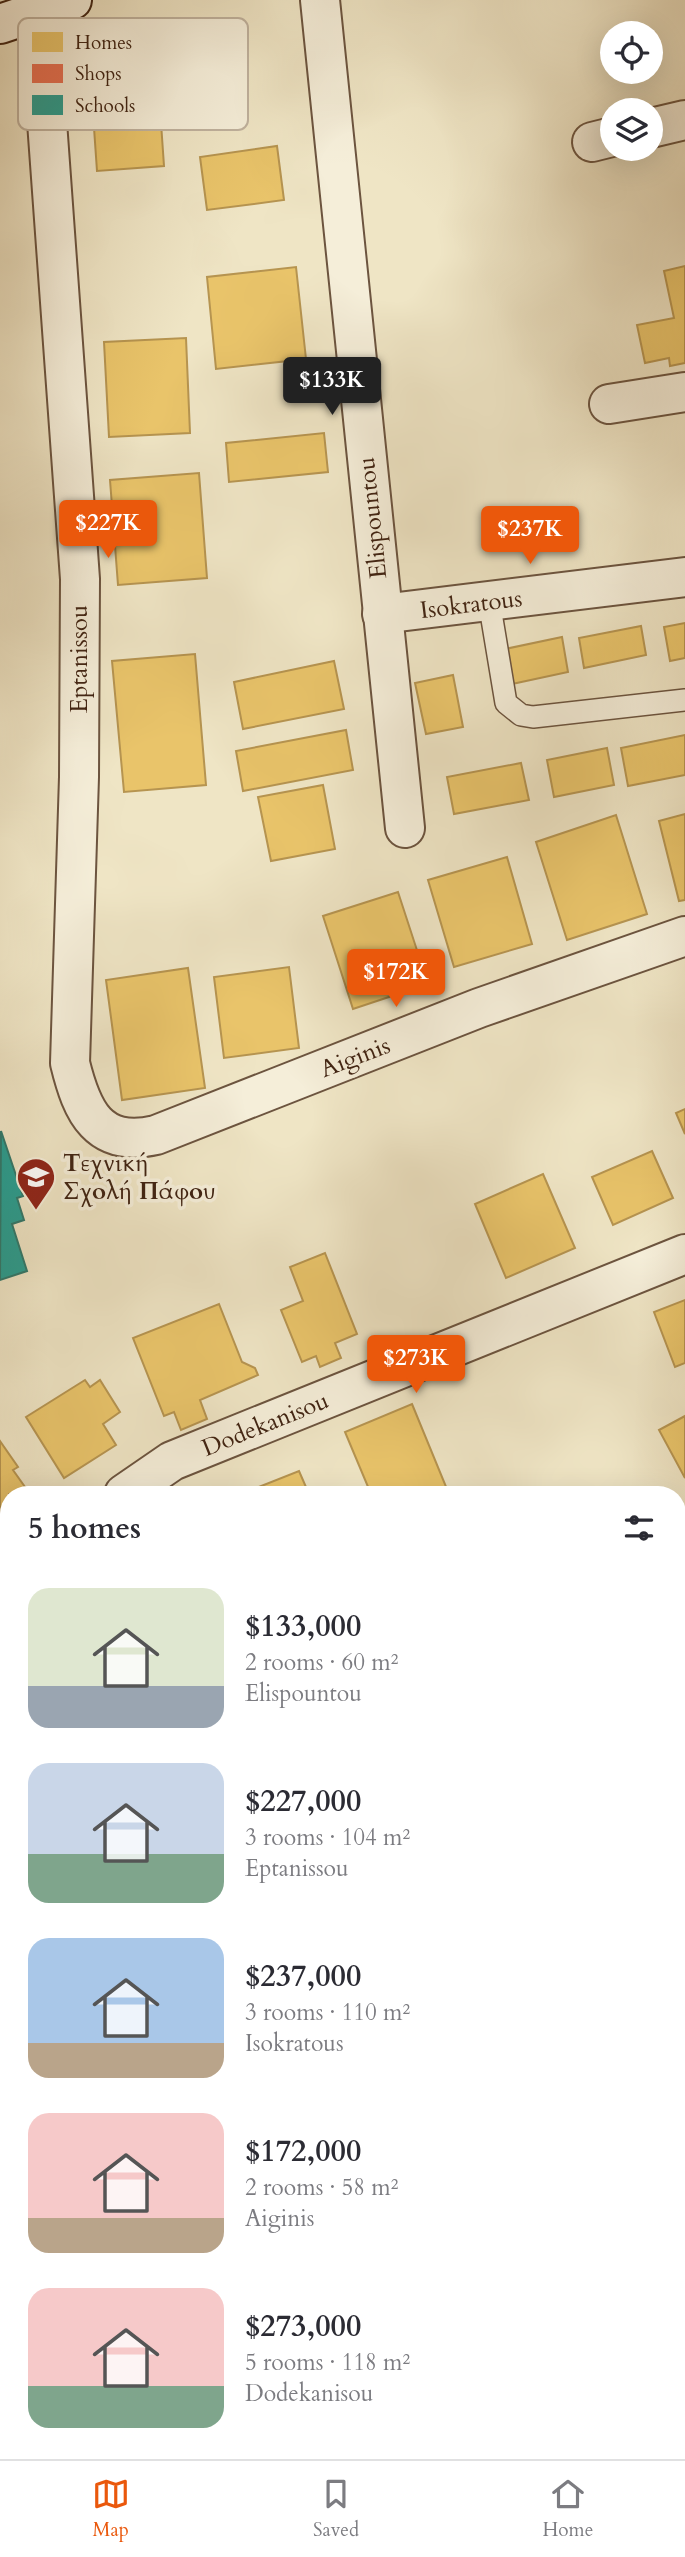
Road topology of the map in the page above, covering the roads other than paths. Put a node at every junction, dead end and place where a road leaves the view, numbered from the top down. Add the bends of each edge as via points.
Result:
1 (320, 0) edge
2 (59, 3) edge
3 (0, 24) edge
4 (685, 120) edge
5 (663, 125) edge
6 (64, 130) edge
7 (685, 393) edge
8 (609, 404) dead end
9 (685, 578) edge
10 (489, 601) junction
11 (382, 614) junction
12 (685, 700) edge
13 (405, 828) dead end
14 (685, 936) edge
15 (104, 1129) joint
16 (685, 1254) edge
17 (136, 1486) edge

1 - 11 street, Elispountou
2 - 3 street
4 - 5 street
6 - 15 street, Eptanissou via 80,579 71,1063 82,1105
7 - 8 street
9 - 10 street, Isokratous
10 - 11 street, Isokratous
10 - 12 lane via 506,703 521,715
11 - 13 street, Elispountou
14 - 15 street, Aiginis via 479,1008 156,1135 136,1139
16 - 17 street, Dodekanisou via 172,1461

